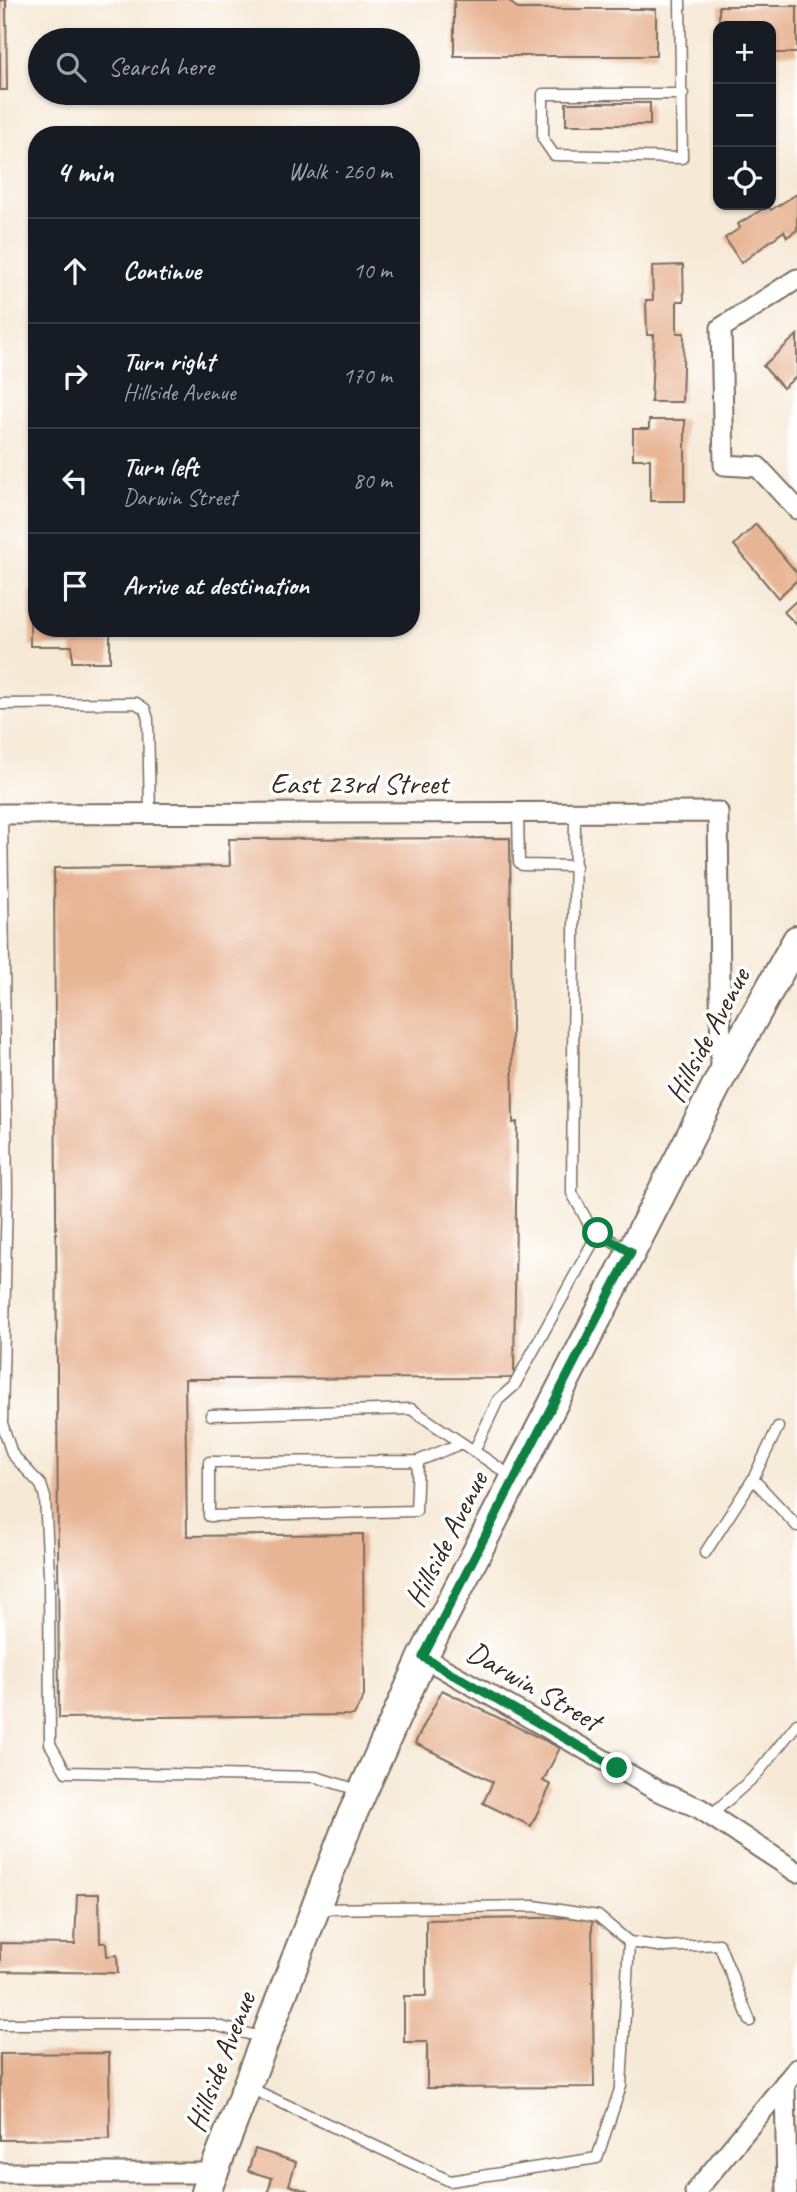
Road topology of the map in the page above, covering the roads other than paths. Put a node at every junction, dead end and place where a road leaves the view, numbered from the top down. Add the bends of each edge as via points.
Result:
1 (680, 0) edge
2 (683, 94) junction
3 (797, 279) edge
4 (797, 509) edge
5 (0, 704) edge
6 (519, 813) junction
7 (575, 813) junction
8 (1, 814) edge
9 (150, 814) junction
10 (576, 866) junction
11 (797, 940) edge
12 (721, 1077) junction
13 (598, 1233) junction
14 (631, 1252) junction
15 (211, 1415) dead end
16 (778, 1427) dead end
17 (462, 1443) junction
18 (474, 1451) junction
19 (418, 1461) junction
20 (514, 1478) junction
21 (752, 1479) junction
22 (797, 1526) edge
23 (705, 1553) dead end
24 (423, 1657) junction
25 (797, 1724) edge
26 (362, 1791) junction
27 (710, 1816) junction
28 (797, 1872) edge
29 (313, 1909) junction
30 (629, 1942) junction
31 (750, 2021) dead end
32 (0, 2024) edge
33 (264, 2038) junction
34 (791, 2076) edge
35 (246, 2086) junction
36 (0, 2173) edge
37 (210, 2182) edge
38 (695, 2192) edge
39 (788, 2192) edge

1 - 2 lane
2 - 2 lane via 544,94 544,139 554,155 682,158
3 - 4 street via 721,328 724,465 758,467
5 - 9 lane via 136,703 145,709
6 - 7 street, East 23rd Street
6 - 9 street, East 23rd Street
6 - 10 lane via 522,865
7 - 10 lane
7 - 12 street, East 23rd Street via 718,812
8 - 9 street, East 23rd Street
8 - 26 lane via 7,1191 2,1423 12,1454 41,1485 45,1497 50,1744 66,1772 316,1777
10 - 13 lane via 572,1193 581,1214
11 - 12 street, Hillside Avenue
12 - 14 street, Hillside Avenue
13 - 14 lane
13 - 18 lane via 514,1386 498,1400
14 - 20 street, Hillside Avenue
15 - 17 lane via 411,1409
16 - 21 lane
17 - 18 lane
17 - 19 lane
18 - 20 lane
19 - 19 lane via 416,1511 209,1516 209,1462
20 - 24 street, Hillside Avenue
21 - 22 lane
21 - 23 lane
24 - 26 street, Hillside Avenue
24 - 27 street, Darwin Street
25 - 27 lane via 756,1775
26 - 29 street, Hillside Avenue
27 - 28 street, Darwin Street
29 - 30 lane via 534,1906 598,1916
29 - 33 street, Hillside Avenue
30 - 31 lane via 665,1947 719,1944
30 - 35 lane via 621,2086 597,2158 450,2181
32 - 33 lane via 210,2024
33 - 35 street, Hillside Avenue
34 - 38 street
34 - 39 street
35 - 37 street, Hillside Avenue
36 - 37 street

